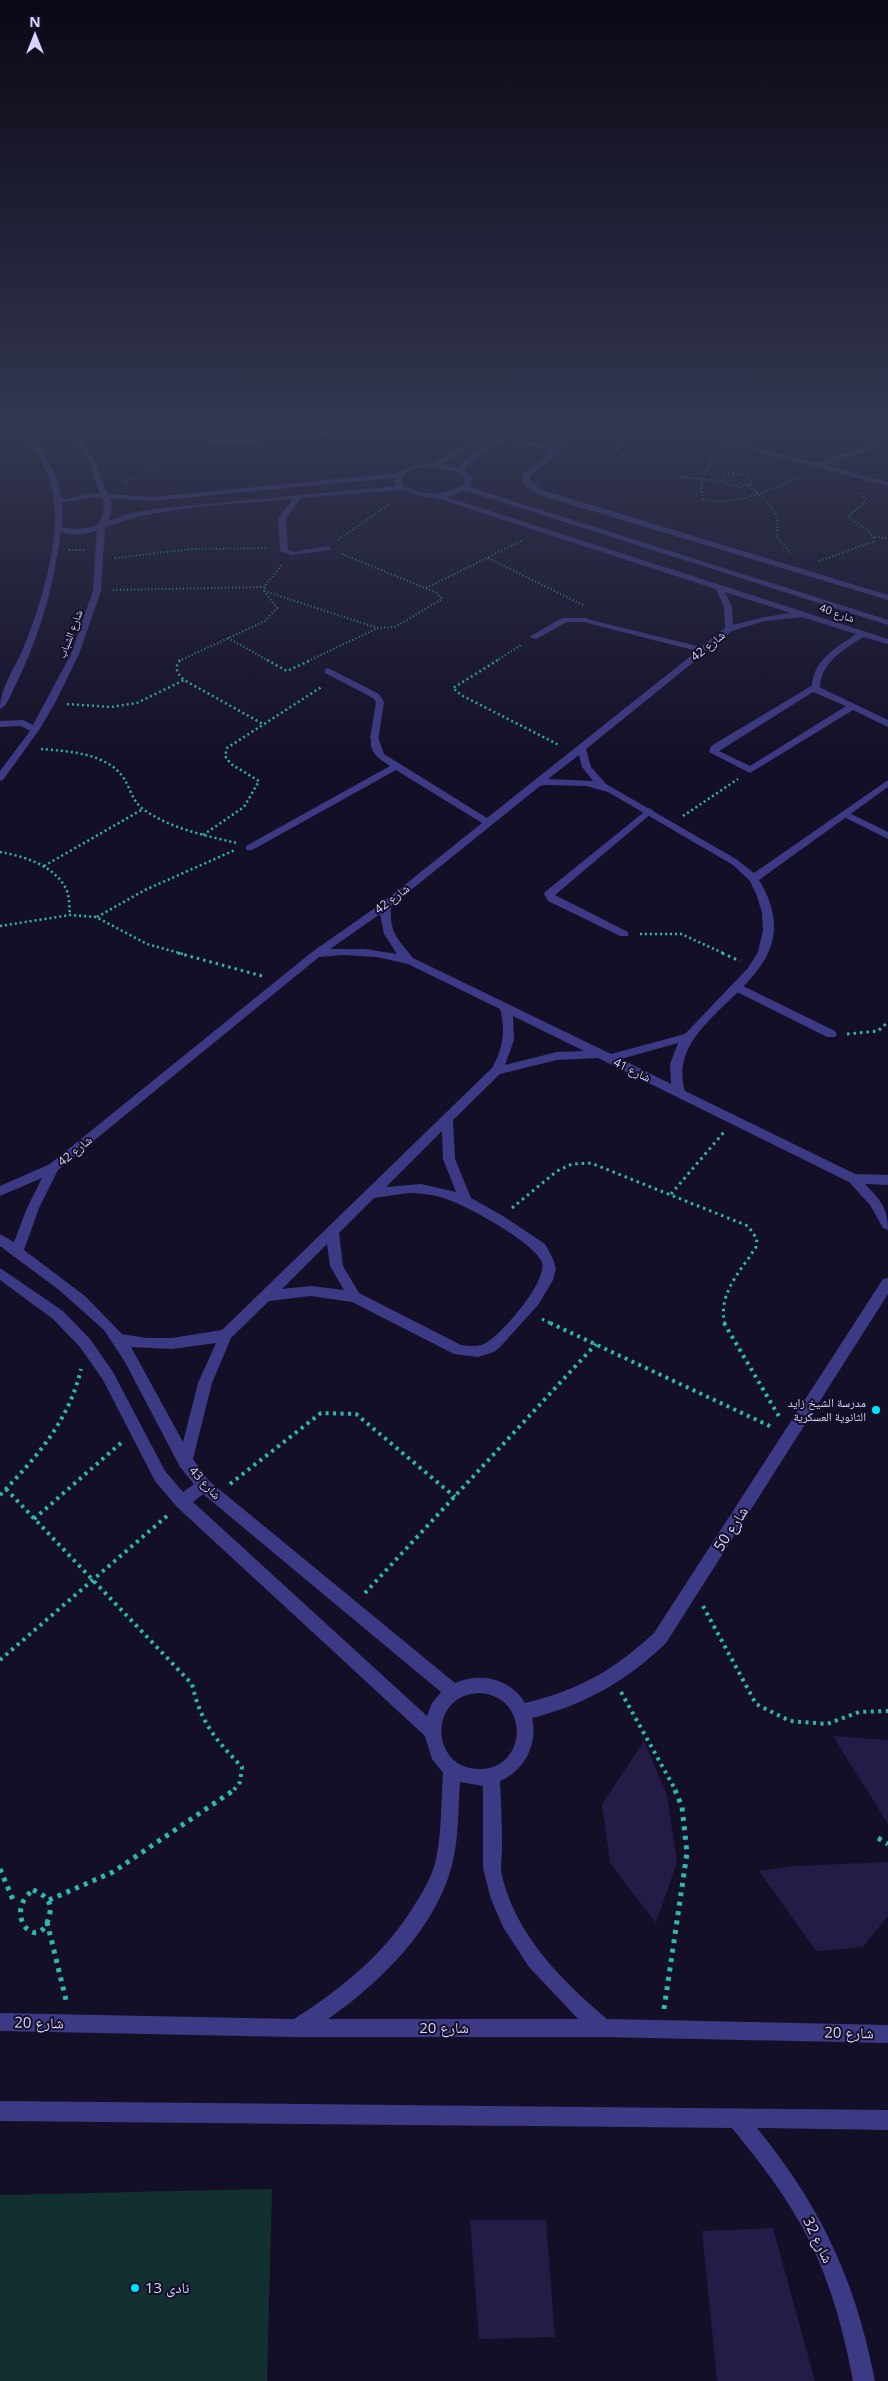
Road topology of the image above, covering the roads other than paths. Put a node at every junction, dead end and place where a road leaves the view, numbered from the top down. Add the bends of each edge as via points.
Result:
1 (56, 540) edge
2 (100, 540) edge
3 (281, 540) edge
4 (575, 540) edge
5 (628, 540) edge
6 (700, 540) edge
7 (327, 548) road end
8 (719, 587) junction
9 (888, 598) edge
10 (804, 614) junction
11 (888, 623) edge
12 (729, 629) junction
13 (862, 634) junction
14 (533, 637) road end
15 (888, 642) edge
16 (703, 650) junction
17 (328, 671) dead end
18 (816, 689) junction
19 (0, 706) edge
20 (853, 706) junction
21 (0, 724) edge
22 (888, 724) edge
23 (35, 730) junction
24 (578, 751) junction
25 (396, 766) junction
26 (0, 778) edge
27 (537, 783) junction
28 (888, 783) edge
29 (604, 787) junction
30 (649, 812) junction
31 (845, 814) junction
32 (488, 823) junction
33 (888, 836) edge
34 (251, 847) road end
35 (752, 879) junction
36 (386, 905) junction
37 (624, 934) road end
38 (316, 954) junction
39 (412, 961) junction
40 (739, 988) junction
41 (505, 1007) junction
42 (831, 1034) road end
43 (687, 1037) junction
44 (604, 1056) junction
45 (496, 1071) junction
46 (680, 1094) junction
47 (447, 1119) junction
48 (54, 1168) junction
49 (853, 1179) junction
50 (888, 1180) edge
51 (0, 1191) edge
52 (371, 1194) junction
53 (465, 1200) junction
54 (888, 1225) edge
55 (332, 1232) junction
56 (0, 1239) edge
57 (17, 1252) junction
58 (0, 1273) edge
59 (888, 1283) edge
60 (266, 1296) junction
61 (354, 1297) junction
62 (226, 1335) junction
63 (119, 1340) junction
64 (185, 1462) junction
65 (203, 1485) junction
66 (182, 1502) junction
67 (453, 1692) junction
68 (521, 1712) junction
69 (432, 1732) junction
70 (452, 1769) junction
71 (492, 1776) junction
72 (0, 2022) edge
73 (296, 2028) junction
74 (603, 2028) junction
75 (888, 2034) edge
76 (0, 2111) edge
77 (735, 2118) junction
78 (888, 2120) edge
79 (864, 2381) edge

1 - 19 street via 40,620 17,676
2 - 23 street, شارع الشباب via 97,590 75,654
3 - 7 street via 284,551 292,553
4 - 8 street, شارع 40
5 - 11 street, شارع 40
6 - 9 street
8 - 10 street, شارع 40
8 - 12 street, شارع 42 via 728,607
10 - 12 street, شارع 42 via 764,619
10 - 13 street, شارع 40
12 - 16 street, شارع 42
13 - 15 street, شارع 40
13 - 18 street via 822,664 814,681
14 - 16 street via 565,620 586,620
16 - 24 street, شارع 42
17 - 25 street via 376,696 380,702 374,746 380,756
18 - 20 street
18 - 20 street via 808,690 714,748 714,752 750,770
20 - 22 street
21 - 23 street via 24,723
23 - 26 street, شارع الشباب
24 - 27 street, شارع 42
24 - 29 street
25 - 32 street
25 - 34 street
27 - 29 street via 571,781
27 - 32 street, شارع 42
28 - 31 street
29 - 30 street
30 - 35 street via 744,868
30 - 37 street via 550,894 552,899
31 - 33 street
31 - 35 street
32 - 36 street, شارع 42
35 - 40 street via 767,911 768,930 764,949
36 - 38 street, شارع 42
36 - 39 street, شارع 41 via 384,920 388,934 397,949
38 - 39 street, شارع 41 via 355,951
38 - 48 street, شارع 42
39 - 41 street, شارع 41
40 - 42 street
40 - 43 street
41 - 44 street, شارع 41
41 - 45 street via 509,1025 508,1045
43 - 44 street
43 - 46 street via 676,1064
44 - 45 street via 557,1056
44 - 46 street, شارع 41
45 - 47 street
46 - 49 street, شارع 41
47 - 52 street
47 - 53 street via 449,1159
48 - 51 street, شارع 42
48 - 57 street, شارع 42 via 38,1194
49 - 50 street, شارع 41
49 - 54 street, شارع 41 via 874,1202
52 - 53 street via 420,1188
52 - 55 street
53 - 61 street via 540,1248 547,1259 549,1272 546,1284 526,1311 490,1347 470,1352 459,1350
55 - 60 street
55 - 61 street via 337,1266
56 - 57 street, شارع 43
57 - 63 street, شارع 43 via 100,1316
58 - 66 street via 58,1315 85,1344 108,1376 160,1476
59 - 68 street, شارع 50 via 660,1638 613,1679 585,1694
60 - 61 street via 311,1291
60 - 62 street
62 - 63 street via 161,1346
62 - 64 street via 203,1391
63 - 64 street, شارع 43
64 - 65 street, شارع 43
65 - 66 street
65 - 67 street, شارع 43
66 - 69 street
67 - 68 street via 465,1686 491,1686 514,1700
67 - 69 street via 437,1710
68 - 71 street via 525,1724 522,1750 505,1771
69 - 70 street via 441,1758
70 - 71 street via 464,1776
70 - 73 street via 445,1859 432,1893 414,1925 391,1956 364,1983
71 - 74 street via 493,1875 506,1910 523,1943 546,1975 572,2003
72 - 73 street, شارع 20
73 - 74 street, شارع 20
74 - 75 street, شارع 20
76 - 77 street
77 - 78 street
77 - 79 street, شارع 32 via 774,2165 809,2220 837,2281 858,2348

